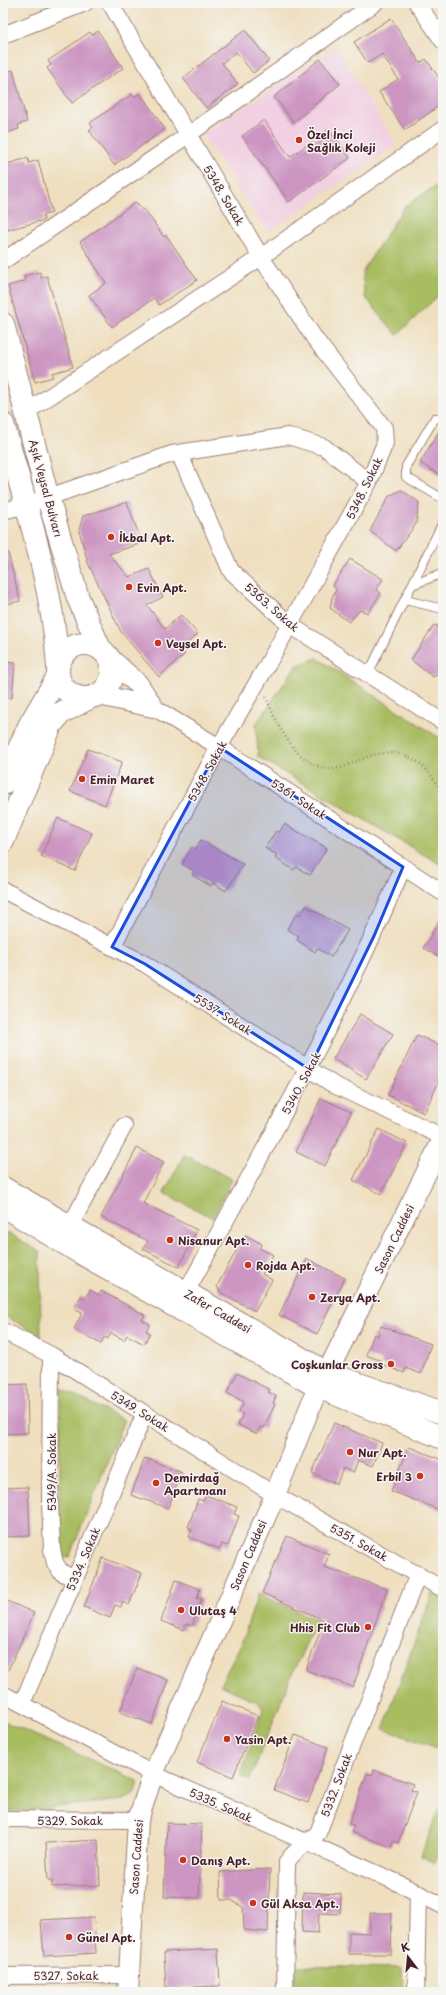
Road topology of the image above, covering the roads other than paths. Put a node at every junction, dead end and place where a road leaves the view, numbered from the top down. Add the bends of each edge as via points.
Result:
1 (85, 3) edge
2 (110, 3) edge
3 (375, 3) edge
4 (417, 3) edge
5 (3, 35) edge
6 (443, 42) edge
7 (443, 129) edge
8 (188, 135) junction
9 (261, 257) junction
10 (3, 261) edge
11 (3, 324) edge
12 (26, 412) junction
13 (443, 419) edge
14 (3, 424) edge
15 (179, 453) junction
16 (370, 482) junction
17 (48, 498) junction
18 (443, 498) edge
19 (26, 505) junction
20 (3, 511) edge
21 (443, 522) edge
22 (443, 573) edge
23 (412, 585) junction
24 (405, 600) junction
25 (443, 609) edge
26 (290, 625) junction
27 (103, 652) junction
28 (58, 671) junction
29 (368, 674) junction
30 (94, 696) junction
31 (153, 707) junction
32 (443, 722) edge
33 (219, 747) junction
34 (3, 784) edge
35 (3, 841) edge
36 (403, 868) junction
37 (3, 890) edge
38 (443, 893) edge
39 (112, 947) junction
40 (309, 1069) junction
41 (124, 1126) dead end
42 (443, 1138) edge
43 (3, 1188) edge
44 (3, 1206) edge
45 (70, 1226) junction
46 (186, 1292) junction
47 (3, 1331) edge
48 (51, 1355) junction
49 (323, 1380) junction
50 (443, 1413) edge
51 (145, 1414) junction
52 (443, 1438) edge
53 (275, 1495) junction
54 (418, 1574) junction
55 (74, 1579) junction
56 (443, 1589) edge
57 (3, 1694) edge
58 (22, 1704) junction
59 (153, 1774) junction
60 (3, 1820) edge
61 (138, 1820) junction
62 (308, 1842) junction
63 (418, 1893) junction
64 (443, 1906) edge
65 (3, 1976) edge
66 (129, 1983) edge
67 (285, 1992) edge
68 (416, 1992) edge

1 - 5 street
2 - 8 street, 5348. Sokak
3 - 8 street
4 - 6 street
7 - 9 street
8 - 9 street, 5348. Sokak
8 - 10 street
9 - 12 street
9 - 16 street, 5348. Sokak via 315,339 384,428 385,443
11 - 12 main road, Aşık Veysal Bulvarı
12 - 17 main road, Aşık Veysal Bulvarı
13 - 18 lane via 435,418 406,466 406,477
14 - 19 main road
15 - 16 street via 288,436 324,447
15 - 17 street
15 - 26 street, 5363. Sokak via 231,571
16 - 26 street, 5348. Sokak
17 - 19 street
17 - 27 main road, Aşık Veysal Bulvarı via 78,598
19 - 20 street
19 - 28 main road via 44,574 56,637
21 - 23 lane
22 - 23 lane
23 - 24 lane
24 - 25 lane
24 - 29 lane
26 - 29 street, 5363. Sokak
26 - 33 street, 5348. Sokak
27 - 28 main road via 91,645 74,647 61,658
27 - 30 main road via 111,663 112,672 106,689
27 - 31 street via 138,684
28 - 30 main road via 61,684 69,693 81,698
28 - 34 main road
29 - 32 street, 5363. Sokak
30 - 31 street
30 - 35 main road via 61,713 51,725
31 - 33 street, 5361. Sokak
33 - 36 street, 5361. Sokak
33 - 39 street, 5348. Sokak
36 - 38 street, 5361. Sokak
36 - 40 street, 5340. Sokak via 374,936
37 - 39 street, 5537. Sokak
39 - 40 street, 5537. Sokak via 145,964
40 - 42 street, 5537. Sokak via 334,1085
40 - 46 street, 5340. Sokak
41 - 45 street
42 - 49 street, Sason Caddesi
43 - 45 main road, Zafer Caddesi
44 - 49 main road via 79,1252
45 - 46 main road, Zafer Caddesi
46 - 49 main road, Zafer Caddesi
47 - 48 street, 5349. Sokak
48 - 51 street, 5349. Sokak
48 - 55 street, 5349/A. Sokak via 52,1549 55,1563 61,1572
49 - 50 main road, Zafer Caddesi
49 - 52 main road
49 - 53 street, Sason Caddesi
51 - 53 street, 5349. Sokak
51 - 55 street, 5334. Sokak
53 - 54 street, 5351. Sokak
53 - 59 street, Sason Caddesi
54 - 56 street, 5351. Sokak
54 - 62 street, 5332. Sokak via 318,1833
55 - 58 street, 5334. Sokak
57 - 58 street, 5335. Sokak
58 - 59 street, 5335. Sokak
59 - 61 street, Sason Caddesi
59 - 62 street, 5335. Sokak
60 - 61 street, 5329. Sokak
61 - 66 street, Sason Caddesi
62 - 63 street, 5335. Sokak
62 - 67 street, 5332. Sokak via 294,1851 286,1862
63 - 64 street, 5335. Sokak
63 - 68 street
65 - 66 street, 5327. Sokak

